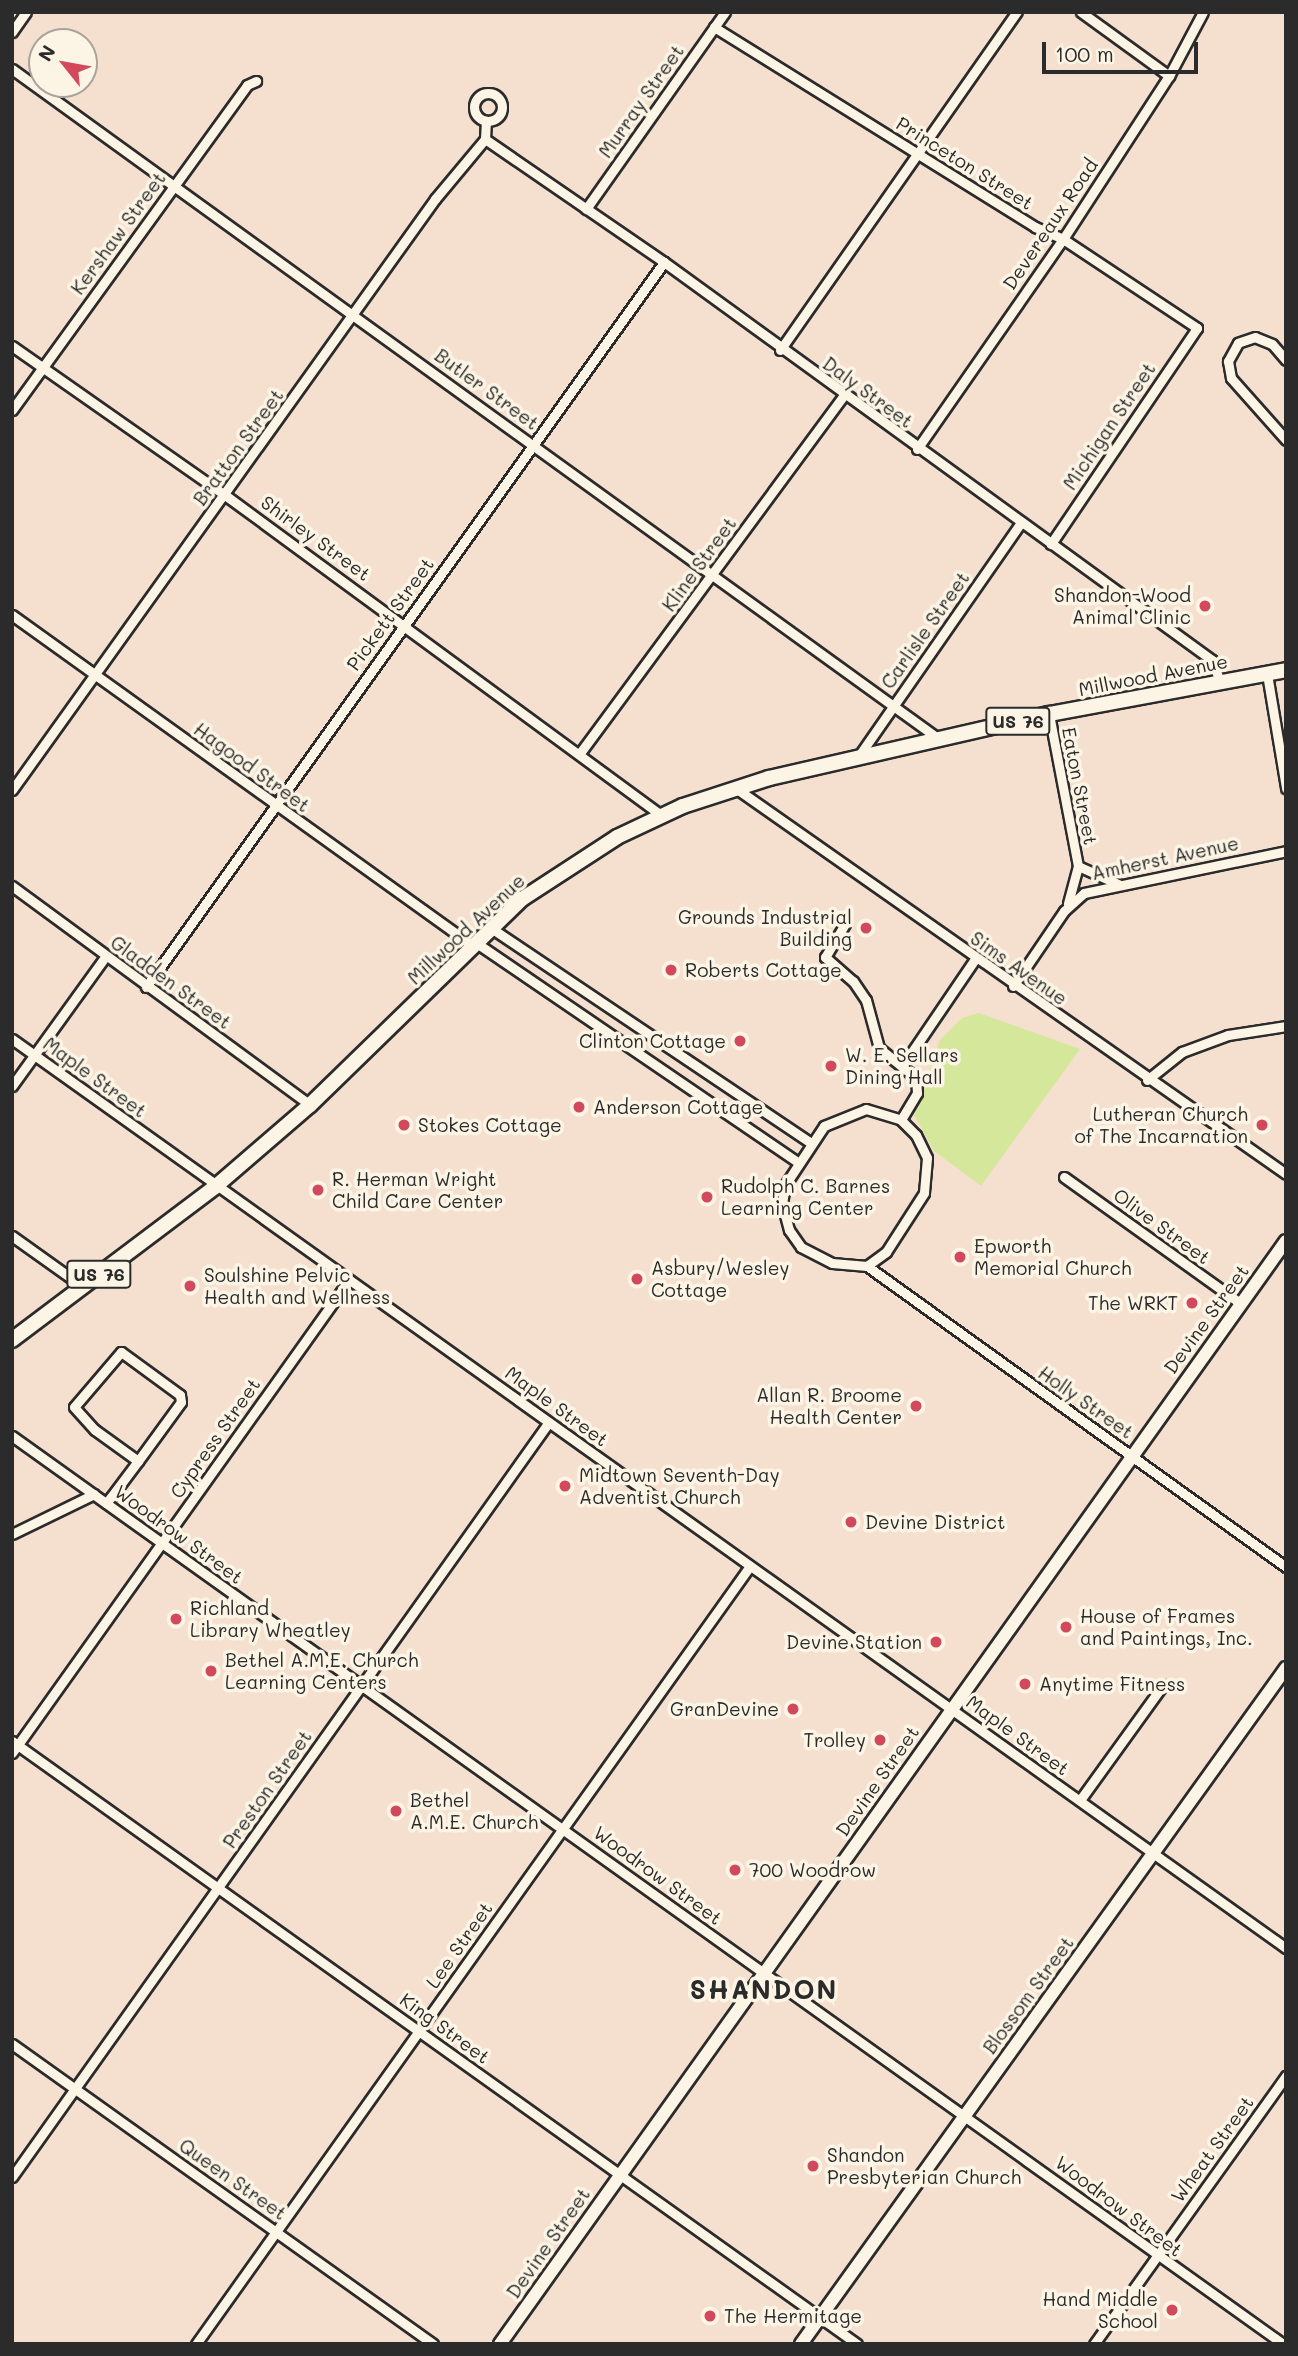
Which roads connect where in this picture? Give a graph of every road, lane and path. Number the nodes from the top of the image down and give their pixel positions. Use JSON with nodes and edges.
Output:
{"nodes":[{"id":1,"x":26,"y":12,"type":"edge"},
{"id":2,"x":725,"y":12,"type":"edge"},
{"id":3,"x":1017,"y":12,"type":"edge"},
{"id":4,"x":1081,"y":12,"type":"edge"},
{"id":5,"x":1203,"y":12,"type":"edge"},
{"id":6,"x":714,"y":27,"type":"junction"},
{"id":7,"x":12,"y":32,"type":"edge"},
{"id":8,"x":12,"y":69,"type":"edge"},
{"id":9,"x":1169,"y":76,"type":"junction"},
{"id":10,"x":256,"y":81,"type":"dead end"},
{"id":11,"x":486,"y":122,"type":"dead end"},
{"id":12,"x":485,"y":139,"type":"junction"},
{"id":13,"x":917,"y":155,"type":"junction"},
{"id":14,"x":173,"y":186,"type":"junction"},
{"id":15,"x":586,"y":209,"type":"junction"},
{"id":16,"x":1063,"y":239,"type":"junction"},
{"id":17,"x":664,"y":262,"type":"junction"},
{"id":18,"x":354,"y":315,"type":"junction"},
{"id":19,"x":1196,"y":328,"type":"joint"},
{"id":20,"x":12,"y":346,"type":"edge"},
{"id":21,"x":780,"y":350,"type":"junction"},
{"id":22,"x":1286,"y":360,"type":"edge"},
{"id":23,"x":43,"y":367,"type":"junction"},
{"id":24,"x":844,"y":395,"type":"junction"},
{"id":25,"x":12,"y":410,"type":"edge"},
{"id":26,"x":1286,"y":440,"type":"edge"},
{"id":27,"x":533,"y":443,"type":"junction"},
{"id":28,"x":917,"y":449,"type":"junction"},
{"id":29,"x":225,"y":495,"type":"junction"},
{"id":30,"x":1020,"y":524,"type":"junction"},
{"id":31,"x":1051,"y":544,"type":"junction"},
{"id":32,"x":714,"y":574,"type":"junction"},
{"id":33,"x":12,"y":615,"type":"edge"},
{"id":34,"x":405,"y":625,"type":"junction"},
{"id":35,"x":1286,"y":670,"type":"edge"},
{"id":36,"x":95,"y":673,"type":"junction"},
{"id":37,"x":1267,"y":674,"type":"junction"},
{"id":38,"x":1220,"y":682,"type":"junction"},
{"id":39,"x":894,"y":705,"type":"junction"},
{"id":40,"x":1049,"y":714,"type":"junction"},
{"id":41,"x":939,"y":739,"type":"junction"},
{"id":42,"x":580,"y":753,"type":"junction"},
{"id":43,"x":858,"y":757,"type":"junction"},
{"id":44,"x":734,"y":787,"type":"junction"},
{"id":45,"x":1286,"y":788,"type":"edge"},
{"id":46,"x":12,"y":790,"type":"edge"},
{"id":47,"x":273,"y":805,"type":"junction"},
{"id":48,"x":661,"y":815,"type":"junction"},
{"id":49,"x":1286,"y":851,"type":"edge"},
{"id":50,"x":1078,"y":866,"type":"junction"},
{"id":51,"x":1120,"y":885,"type":"junction"},
{"id":52,"x":12,"y":886,"type":"edge"},
{"id":53,"x":1064,"y":911,"type":"junction"},
{"id":54,"x":845,"y":925,"type":"dead end"},
{"id":55,"x":491,"y":928,"type":"junction"},
{"id":56,"x":473,"y":944,"type":"junction"},
{"id":57,"x":105,"y":957,"type":"junction"},
{"id":58,"x":975,"y":959,"type":"junction"},
{"id":59,"x":1013,"y":985,"type":"junction"},
{"id":60,"x":146,"y":986,"type":"junction"},
{"id":61,"x":1286,"y":1026,"type":"edge"},
{"id":62,"x":12,"y":1039,"type":"edge"},
{"id":63,"x":35,"y":1055,"type":"junction"},
{"id":64,"x":904,"y":1065,"type":"junction"},
{"id":65,"x":1147,"y":1080,"type":"junction"},
{"id":66,"x":12,"y":1086,"type":"edge"},
{"id":67,"x":310,"y":1105,"type":"junction"},
{"id":68,"x":901,"y":1120,"type":"junction"},
{"id":69,"x":811,"y":1143,"type":"junction"},
{"id":70,"x":799,"y":1163,"type":"junction"},
{"id":71,"x":1286,"y":1174,"type":"edge"},
{"id":72,"x":1064,"y":1177,"type":"dead end"},
{"id":73,"x":215,"y":1187,"type":"junction"},
{"id":74,"x":12,"y":1236,"type":"edge"},
{"id":75,"x":1286,"y":1241,"type":"edge"},
{"id":76,"x":867,"y":1266,"type":"junction"},
{"id":77,"x":349,"y":1280,"type":"junction"},
{"id":78,"x":82,"y":1286,"type":"junction"},
{"id":79,"x":1240,"y":1303,"type":"junction"},
{"id":80,"x":12,"y":1340,"type":"edge"},
{"id":81,"x":550,"y":1422,"type":"junction"},
{"id":82,"x":12,"y":1436,"type":"edge"},
{"id":83,"x":1132,"y":1456,"type":"junction"},
{"id":84,"x":138,"y":1461,"type":"junction"},
{"id":85,"x":94,"y":1494,"type":"junction"},
{"id":86,"x":106,"y":1503,"type":"junction"},
{"id":87,"x":12,"y":1534,"type":"edge"},
{"id":88,"x":162,"y":1543,"type":"junction"},
{"id":89,"x":750,"y":1566,"type":"junction"},
{"id":90,"x":1286,"y":1567,"type":"edge"},
{"id":91,"x":1286,"y":1668,"type":"edge"},
{"id":92,"x":1163,"y":1685,"type":"dead end"},
{"id":93,"x":362,"y":1686,"type":"junction"},
{"id":94,"x":951,"y":1709,"type":"junction"},
{"id":95,"x":14,"y":1746,"type":"edge"},
{"id":96,"x":1080,"y":1801,"type":"junction"},
{"id":97,"x":563,"y":1829,"type":"junction"},
{"id":98,"x":1153,"y":1853,"type":"junction"},
{"id":99,"x":218,"y":1888,"type":"junction"},
{"id":100,"x":1286,"y":1948,"type":"edge"},
{"id":101,"x":764,"y":1972,"type":"junction"},
{"id":102,"x":419,"y":2031,"type":"junction"},
{"id":103,"x":12,"y":2044,"type":"edge"},
{"id":104,"x":1286,"y":2076,"type":"edge"},
{"id":105,"x":75,"y":2089,"type":"junction"},
{"id":106,"x":965,"y":2116,"type":"junction"},
{"id":107,"x":620,"y":2175,"type":"junction"},
{"id":108,"x":12,"y":2177,"type":"edge"},
{"id":109,"x":276,"y":2232,"type":"junction"},
{"id":110,"x":1156,"y":2257,"type":"junction"},
{"id":111,"x":820,"y":2317,"type":"junction"},
{"id":112,"x":196,"y":2344,"type":"edge"},
{"id":113,"x":433,"y":2344,"type":"edge"},
{"id":114,"x":500,"y":2344,"type":"edge"},
{"id":115,"x":801,"y":2344,"type":"edge"},
{"id":116,"x":857,"y":2344,"type":"edge"},
{"id":117,"x":1094,"y":2344,"type":"edge"},
{"id":118,"x":1283,"y":2344,"type":"edge"}],
"edges":[{"from":1,"to":7,"type":"street"},
{"from":2,"to":6,"type":"street","name":"Murray Street"},
{"from":3,"to":13,"type":"street"},
{"from":4,"to":9,"type":"street"},
{"from":5,"to":9,"type":"street","name":"Devereaux Road"},
{"from":6,"to":13,"type":"street","name":"Princeton Street"},
{"from":6,"to":15,"type":"street","name":"Murray Street"},
{"from":8,"to":14,"type":"street","name":"Butler Street"},
{"from":9,"to":16,"type":"street","name":"Devereaux Road"},
{"from":10,"to":14,"type":"street","name":"Kershaw Street"},
{"from":11,"to":12,"type":"street"},
{"from":12,"to":15,"type":"street","name":"Daly Street"},
{"from":12,"to":18,"type":"street","name":"Bratton Street"},
{"from":13,"to":16,"type":"street","name":"Princeton Street"},
{"from":13,"to":21,"type":"street"},
{"from":14,"to":18,"type":"street","name":"Butler Street"},
{"from":14,"to":23,"type":"street","name":"Kershaw Street"},
{"from":15,"to":17,"type":"street","name":"Daly Street"},
{"from":16,"to":19,"type":"street","name":"Princeton Street"},
{"from":16,"to":28,"type":"street","name":"Devereaux Road"},
{"from":17,"to":21,"type":"street","name":"Daly Street"},
{"from":17,"to":27,"type":"street","name":"Pickett Street"},
{"from":18,"to":27,"type":"street","name":"Butler Street"},
{"from":18,"to":29,"type":"street","name":"Bratton Street"},
{"from":19,"to":31,"type":"street","name":"Michigan Street"},
{"from":20,"to":23,"type":"street","name":"Shirley Street"},
{"from":21,"to":24,"type":"street","name":"Daly Street"},
{"from":22,"to":26,"type":"street"},
{"from":23,"to":25,"type":"street","name":"Kershaw Street"},
{"from":23,"to":29,"type":"street","name":"Shirley Street"},
{"from":24,"to":28,"type":"street","name":"Daly Street"},
{"from":24,"to":32,"type":"street","name":"Kline Street"},
{"from":27,"to":32,"type":"street","name":"Butler Street"},
{"from":27,"to":34,"type":"street","name":"Pickett Street"},
{"from":28,"to":30,"type":"street","name":"Daly Street"},
{"from":29,"to":34,"type":"street","name":"Shirley Street"},
{"from":29,"to":36,"type":"street","name":"Bratton Street"},
{"from":30,"to":31,"type":"street","name":"Daly Street"},
{"from":30,"to":39,"type":"street","name":"Carlisle Street"},
{"from":31,"to":38,"type":"street","name":"Daly Street"},
{"from":32,"to":39,"type":"street","name":"Butler Street"},
{"from":32,"to":42,"type":"street","name":"Kline Street"},
{"from":33,"to":36,"type":"street","name":"Hagood Street"},
{"from":34,"to":42,"type":"street","name":"Shirley Street"},
{"from":34,"to":47,"type":"street","name":"Pickett Street"},
{"from":35,"to":37,"type":"main road","name":"Millwood Avenue","number":"US 76"},
{"from":36,"to":46,"type":"street","name":"Bratton Street"},
{"from":36,"to":47,"type":"street","name":"Hagood Street"},
{"from":37,"to":38,"type":"main road","name":"Millwood Avenue","number":"US 76"},
{"from":37,"to":45,"type":"street"},
{"from":38,"to":40,"type":"main road","name":"Millwood Avenue","number":"US 76"},
{"from":39,"to":41,"type":"street","name":"Butler Street"},
{"from":39,"to":43,"type":"street","name":"Carlisle Street"},
{"from":40,"to":41,"type":"main road","name":"Millwood Avenue","number":"US 76"},
{"from":40,"to":50,"type":"street","name":"Eaton Street"},
{"from":41,"to":43,"type":"main road","name":"Millwood Avenue","number":"US 76"},
{"from":42,"to":48,"type":"street","name":"Shirley Street"},
{"from":43,"to":44,"type":"main road","name":"Millwood Avenue","number":"US 76"},
{"from":44,"to":48,"type":"main road","name":"Millwood Avenue","number":"US 76"},
{"from":44,"to":58,"type":"street","name":"Sims Avenue"},
{"from":47,"to":56,"type":"street","name":"Hagood Street"},
{"from":47,"to":60,"type":"street","name":"Pickett Street"},
{"from":48,"to":55,"type":"main road","name":"Millwood Avenue","number":"US 76"},
{"from":49,"to":51,"type":"street","name":"Amherst Avenue"},
{"from":50,"to":51,"type":"street"},
{"from":50,"to":53,"type":"street"},
{"from":51,"to":53,"type":"street","name":"Amherst Avenue"},
{"from":52,"to":57,"type":"street","name":"Gladden Street"},
{"from":53,"to":59,"type":"street","name":"Amherst Avenue"},
{"from":54,"to":64,"type":"street"},
{"from":55,"to":56,"type":"main road","name":"Millwood Avenue","number":"US 76"},
{"from":55,"to":69,"type":"street"},
{"from":56,"to":67,"type":"main road","name":"Millwood Avenue","number":"US 76"},
{"from":56,"to":70,"type":"street","name":"Hagood Street"},
{"from":57,"to":60,"type":"street","name":"Gladden Street"},
{"from":57,"to":63,"type":"street"},
{"from":58,"to":59,"type":"street","name":"Sims Avenue"},
{"from":58,"to":64,"type":"street"},
{"from":59,"to":65,"type":"street","name":"Sims Avenue"},
{"from":60,"to":67,"type":"street","name":"Gladden Street"},
{"from":61,"to":65,"type":"street"},
{"from":62,"to":63,"type":"street","name":"Maple Street"},
{"from":63,"to":66,"type":"street"},
{"from":63,"to":73,"type":"street","name":"Maple Street"},
{"from":64,"to":68,"type":"street"},
{"from":65,"to":71,"type":"street","name":"Sims Avenue"},
{"from":67,"to":73,"type":"main road","name":"Millwood Avenue","number":"US 76"},
{"from":68,"to":69,"type":"street"},
{"from":68,"to":76,"type":"street"},
{"from":69,"to":70,"type":"street"},
{"from":70,"to":76,"type":"street"},
{"from":72,"to":79,"type":"street","name":"Olive Street"},
{"from":73,"to":77,"type":"street","name":"Maple Street"},
{"from":73,"to":78,"type":"main road","name":"Millwood Avenue","number":"US 76"},
{"from":74,"to":78,"type":"street"},
{"from":75,"to":79,"type":"main road","name":"Devine Street"},
{"from":76,"to":83,"type":"street","name":"Holly Street"},
{"from":77,"to":81,"type":"street","name":"Maple Street"},
{"from":77,"to":88,"type":"street","name":"Cypress Street"},
{"from":78,"to":80,"type":"main road","name":"Millwood Avenue","number":"US 76"},
{"from":79,"to":83,"type":"main road","name":"Devine Street"},
{"from":81,"to":89,"type":"street","name":"Maple Street"},
{"from":81,"to":93,"type":"street","name":"Preston Street"},
{"from":82,"to":85,"type":"street","name":"Woodrow Street"},
{"from":83,"to":90,"type":"street","name":"Holly Street"},
{"from":83,"to":94,"type":"main road","name":"Devine Street"},
{"from":84,"to":84,"type":"street"},
{"from":84,"to":86,"type":"street"},
{"from":85,"to":86,"type":"street","name":"Woodrow Street"},
{"from":85,"to":87,"type":"street"},
{"from":86,"to":88,"type":"street","name":"Woodrow Street"},
{"from":88,"to":93,"type":"street","name":"Woodrow Street"},
{"from":88,"to":95,"type":"street","name":"Cypress Street"},
{"from":89,"to":94,"type":"street","name":"Maple Street"},
{"from":89,"to":97,"type":"street","name":"Lee Street"},
{"from":91,"to":98,"type":"main road","name":"Blossom Street"},
{"from":92,"to":96,"type":"street"},
{"from":93,"to":97,"type":"street","name":"Woodrow Street"},
{"from":93,"to":99,"type":"street","name":"Preston Street"},
{"from":94,"to":96,"type":"street","name":"Maple Street"},
{"from":94,"to":101,"type":"main road","name":"Devine Street"},
{"from":95,"to":99,"type":"street","name":"King Street"},
{"from":96,"to":98,"type":"street","name":"Maple Street"},
{"from":97,"to":101,"type":"street","name":"Woodrow Street"},
{"from":97,"to":102,"type":"street","name":"Lee Street"},
{"from":98,"to":100,"type":"street","name":"Maple Street"},
{"from":98,"to":106,"type":"main road","name":"Blossom Street"},
{"from":99,"to":102,"type":"street","name":"King Street"},
{"from":99,"to":105,"type":"street","name":"Preston Street"},
{"from":101,"to":106,"type":"street","name":"Woodrow Street"},
{"from":101,"to":107,"type":"main road","name":"Devine Street"},
{"from":102,"to":107,"type":"street","name":"King Street"},
{"from":102,"to":109,"type":"street","name":"Lee Street"},
{"from":103,"to":105,"type":"street","name":"Queen Street"},
{"from":104,"to":110,"type":"street","name":"Wheat Street"},
{"from":105,"to":108,"type":"street","name":"Preston Street"},
{"from":105,"to":109,"type":"street","name":"Queen Street"},
{"from":106,"to":110,"type":"street","name":"Woodrow Street"},
{"from":106,"to":111,"type":"main road","name":"Blossom Street"},
{"from":107,"to":111,"type":"street","name":"King Street"},
{"from":107,"to":114,"type":"main road","name":"Devine Street"},
{"from":109,"to":112,"type":"street","name":"Lee Street"},
{"from":109,"to":113,"type":"street","name":"Queen Street"},
{"from":110,"to":117,"type":"street","name":"Wheat Street"},
{"from":110,"to":118,"type":"street","name":"Woodrow Street"},
{"from":111,"to":115,"type":"main road","name":"Blossom Street"},
{"from":111,"to":116,"type":"street","name":"King Street"}]}
